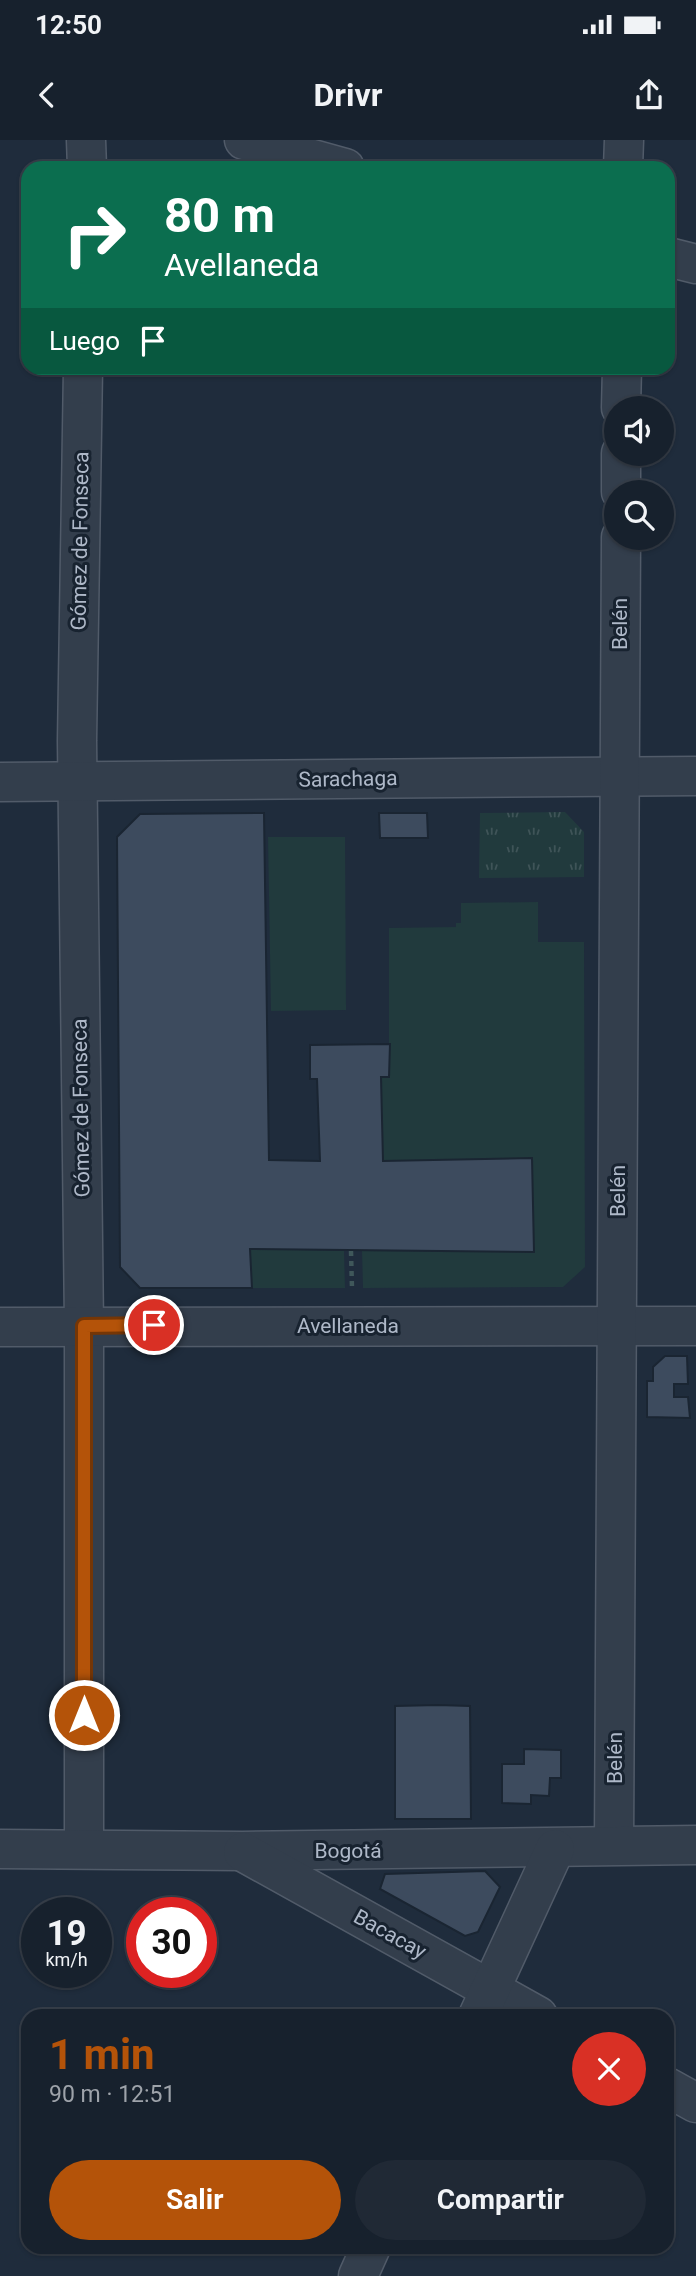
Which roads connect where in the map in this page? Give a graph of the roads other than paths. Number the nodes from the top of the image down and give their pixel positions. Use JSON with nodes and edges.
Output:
{"nodes":[{"id":1,"x":86,"y":140,"type":"edge"},
{"id":2,"x":244,"y":140,"type":"edge"},
{"id":3,"x":624,"y":140,"type":"edge"},
{"id":4,"x":87,"y":161,"type":"edge"},
{"id":5,"x":320,"y":161,"type":"edge"},
{"id":6,"x":623,"y":161,"type":"edge"},
{"id":7,"x":675,"y":259,"type":"edge"},
{"id":8,"x":696,"y":264,"type":"edge"},
{"id":9,"x":83,"y":375,"type":"edge"},
{"id":10,"x":622,"y":375,"type":"edge"},
{"id":11,"x":621,"y":396,"type":"edge"},
{"id":12,"x":621,"y":550,"type":"edge"},
{"id":13,"x":619,"y":776,"type":"junction"},
{"id":14,"x":696,"y":776,"type":"edge"},
{"id":15,"x":0,"y":782,"type":"edge"},
{"id":16,"x":78,"y":782,"type":"junction"},
{"id":17,"x":84,"y":1326,"type":"junction"},
{"id":18,"x":696,"y":1326,"type":"edge"},
{"id":19,"x":0,"y":1327,"type":"edge"},
{"id":20,"x":617,"y":1328,"type":"junction"},
{"id":21,"x":614,"y":1845,"type":"junction"},
{"id":22,"x":696,"y":1845,"type":"edge"},
{"id":23,"x":84,"y":1848,"type":"junction"},
{"id":24,"x":0,"y":1849,"type":"edge"},
{"id":25,"x":555,"y":1849,"type":"junction"},
{"id":26,"x":242,"y":1851,"type":"junction"},
{"id":27,"x":484,"y":2003,"type":"edge"},
{"id":28,"x":509,"y":2009,"type":"edge"},
{"id":29,"x":674,"y":2091,"type":"edge"},
{"id":30,"x":696,"y":2103,"type":"edge"},
{"id":31,"x":368,"y":2254,"type":"edge"},
{"id":32,"x":358,"y":2276,"type":"edge"}],
"edges":[{"from":1,"to":4,"type":"street"},
{"from":2,"to":5,"type":"street"},
{"from":3,"to":6,"type":"street"},
{"from":7,"to":8,"type":"street"},
{"from":9,"to":16,"type":"street","name":"Gómez de Fonseca"},
{"from":10,"to":11,"type":"street"},
{"from":12,"to":13,"type":"street","name":"Belén"},
{"from":13,"to":14,"type":"street","name":"Sarachaga"},
{"from":13,"to":16,"type":"street","name":"Sarachaga"},
{"from":13,"to":20,"type":"street","name":"Belén"},
{"from":15,"to":16,"type":"street","name":"Sarachaga"},
{"from":16,"to":17,"type":"street","name":"Gómez de Fonseca"},
{"from":17,"to":19,"type":"street","name":"Avellaneda"},
{"from":17,"to":20,"type":"street","name":"Avellaneda"},
{"from":17,"to":23,"type":"street","name":"Gómez de Fonseca"},
{"from":18,"to":20,"type":"street","name":"Avellaneda"},
{"from":20,"to":21,"type":"street","name":"Belén"},
{"from":21,"to":22,"type":"street","name":"Bogotá"},
{"from":21,"to":25,"type":"street","name":"Bogotá"},
{"from":23,"to":24,"type":"street","name":"Bogotá"},
{"from":23,"to":26,"type":"street","name":"Bogotá"},
{"from":25,"to":26,"type":"street","name":"Bogotá"},
{"from":25,"to":27,"type":"street"},
{"from":26,"to":27,"type":"street","name":"Bacacay"},
{"from":27,"to":28,"type":"street","name":"Bacacay"},
{"from":29,"to":30,"type":"street"},
{"from":31,"to":32,"type":"street"}]}
